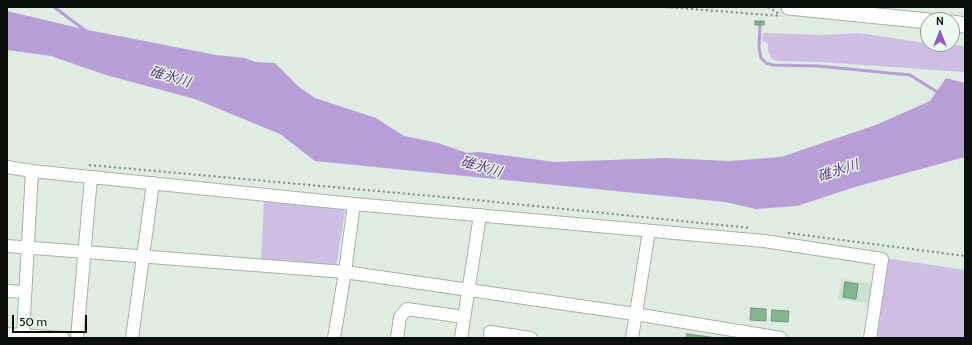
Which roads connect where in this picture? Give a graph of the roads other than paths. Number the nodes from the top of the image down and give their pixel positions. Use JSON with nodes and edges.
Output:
{"nodes":[{"id":1,"x":786,"y":11,"type":"edge"},
{"id":2,"x":920,"y":20,"type":"edge"},
{"id":3,"x":7,"y":168,"type":"edge"},
{"id":4,"x":32,"y":171,"type":"junction"},
{"id":5,"x":91,"y":177,"type":"junction"},
{"id":6,"x":153,"y":183,"type":"junction"},
{"id":7,"x":354,"y":204,"type":"junction"},
{"id":8,"x":480,"y":215,"type":"junction"},
{"id":9,"x":649,"y":231,"type":"junction"},
{"id":10,"x":7,"y":246,"type":"edge"},
{"id":11,"x":28,"y":247,"type":"junction"},
{"id":12,"x":85,"y":251,"type":"junction"},
{"id":13,"x":143,"y":256,"type":"junction"},
{"id":14,"x":345,"y":272,"type":"junction"},
{"id":15,"x":468,"y":290,"type":"junction"},
{"id":16,"x":7,"y":291,"type":"edge"},
{"id":17,"x":25,"y":292,"type":"junction"},
{"id":18,"x":635,"y":314,"type":"junction"},
{"id":19,"x":464,"y":317,"type":"junction"},
{"id":20,"x":7,"y":334,"type":"edge"},
{"id":21,"x":23,"y":335,"type":"junction"},
{"id":22,"x":63,"y":338,"type":"edge"},
{"id":23,"x":77,"y":338,"type":"edge"},
{"id":24,"x":132,"y":338,"type":"edge"},
{"id":25,"x":334,"y":338,"type":"edge"},
{"id":26,"x":397,"y":338,"type":"edge"},
{"id":27,"x":461,"y":338,"type":"edge"},
{"id":28,"x":490,"y":338,"type":"edge"},
{"id":29,"x":531,"y":338,"type":"edge"},
{"id":30,"x":632,"y":338,"type":"edge"},
{"id":31,"x":780,"y":338,"type":"edge"},
{"id":32,"x":870,"y":338,"type":"edge"}],
"edges":[{"from":1,"to":2,"type":"street"},
{"from":3,"to":4,"type":"street"},
{"from":4,"to":5,"type":"street"},
{"from":4,"to":11,"type":"street"},
{"from":5,"to":6,"type":"street"},
{"from":5,"to":12,"type":"street"},
{"from":6,"to":7,"type":"street"},
{"from":6,"to":13,"type":"street"},
{"from":7,"to":8,"type":"street"},
{"from":7,"to":14,"type":"street"},
{"from":8,"to":9,"type":"street"},
{"from":8,"to":15,"type":"street"},
{"from":9,"to":18,"type":"street"},
{"from":9,"to":32,"type":"street"},
{"from":10,"to":11,"type":"street"},
{"from":11,"to":12,"type":"street"},
{"from":11,"to":17,"type":"street"},
{"from":12,"to":13,"type":"street"},
{"from":12,"to":23,"type":"street"},
{"from":13,"to":14,"type":"street"},
{"from":13,"to":24,"type":"street"},
{"from":14,"to":15,"type":"street"},
{"from":14,"to":25,"type":"street"},
{"from":15,"to":18,"type":"street"},
{"from":15,"to":19,"type":"street"},
{"from":16,"to":17,"type":"street"},
{"from":17,"to":21,"type":"street"},
{"from":18,"to":30,"type":"street"},
{"from":18,"to":31,"type":"street"},
{"from":19,"to":26,"type":"street"},
{"from":19,"to":27,"type":"street"},
{"from":20,"to":21,"type":"street"},
{"from":21,"to":22,"type":"street"},
{"from":28,"to":29,"type":"street"}]}
